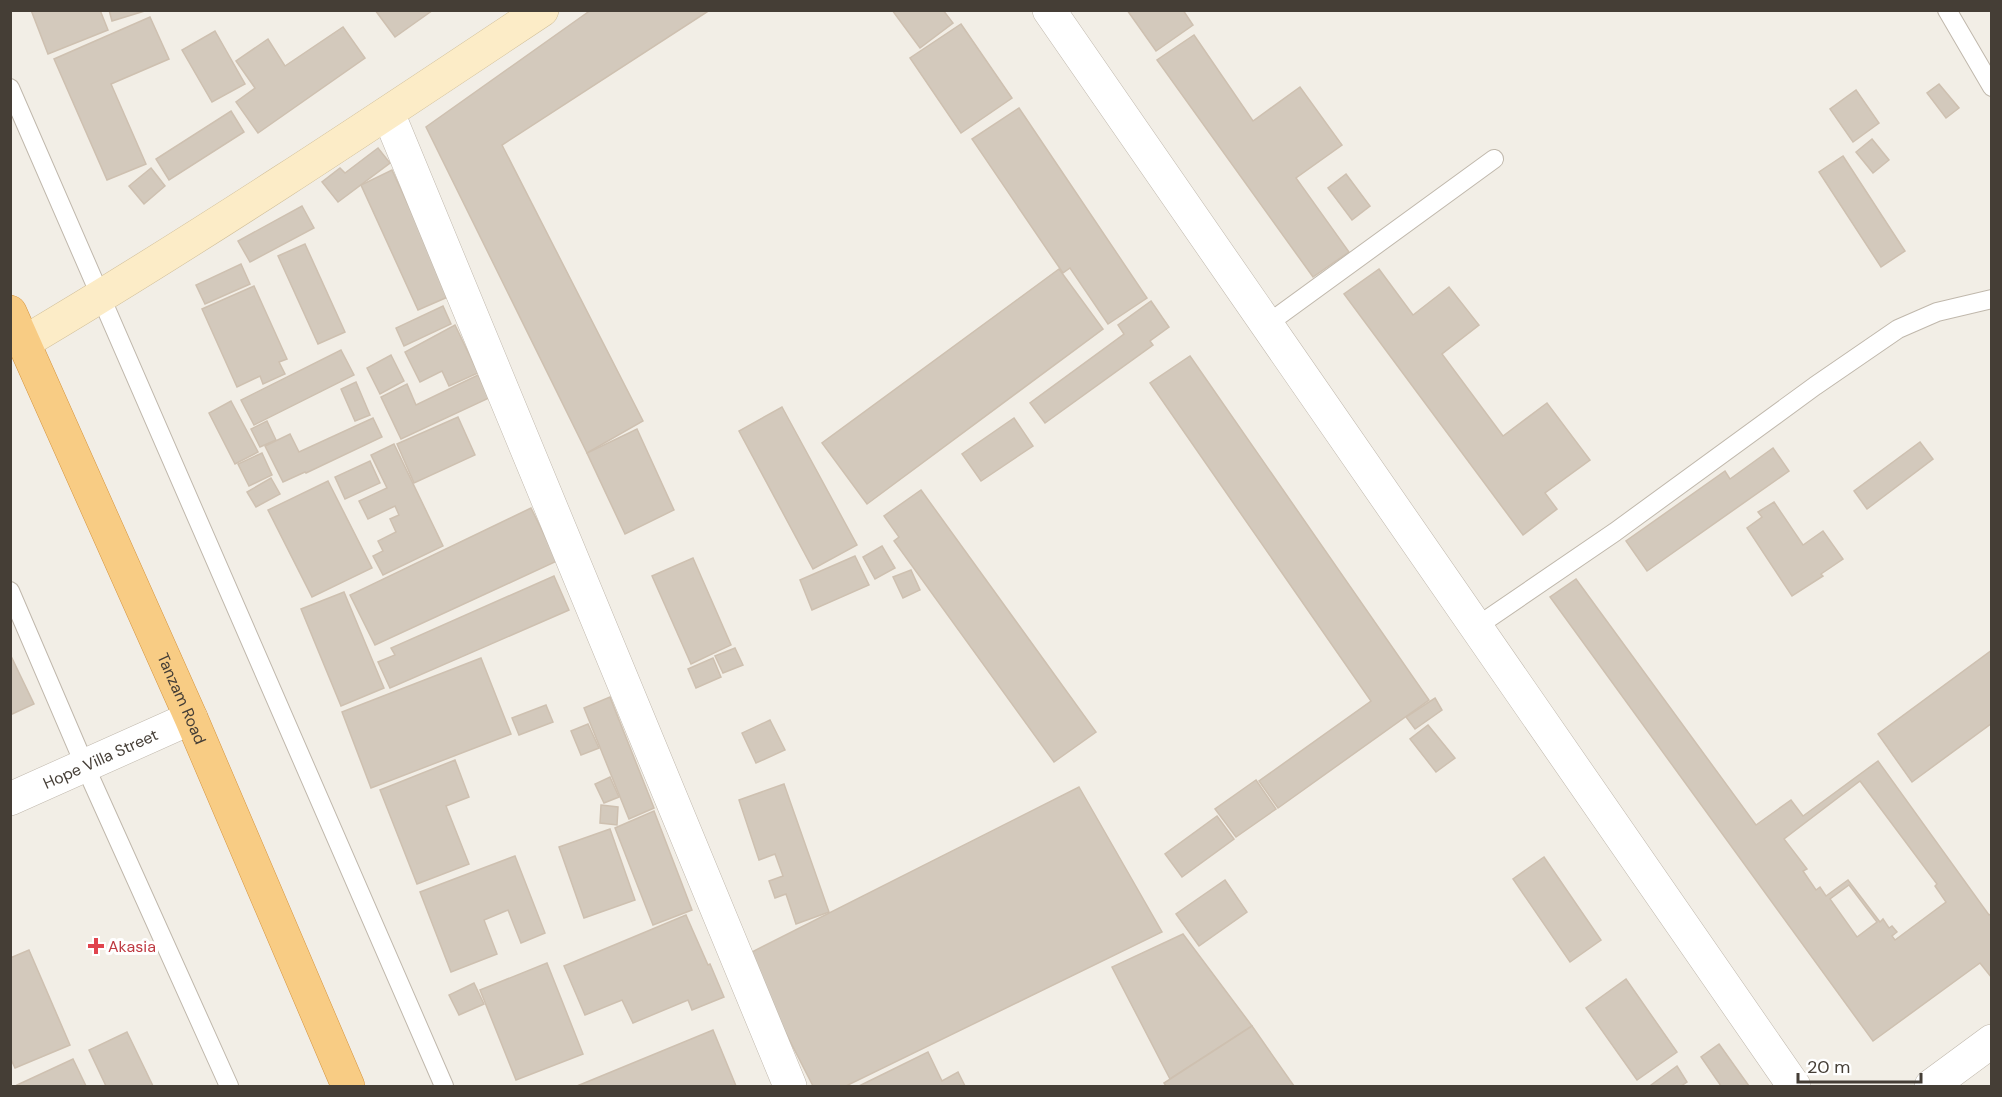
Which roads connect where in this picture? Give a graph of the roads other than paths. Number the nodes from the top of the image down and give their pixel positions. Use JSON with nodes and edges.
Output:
{"nodes":[{"id":1,"x":542,"y":10,"type":"edge"},
{"id":2,"x":1049,"y":10,"type":"edge"},
{"id":3,"x":1947,"y":10,"type":"edge"},
{"id":4,"x":1992,"y":87,"type":"edge"},
{"id":5,"x":10,"y":88,"type":"edge"},
{"id":6,"x":388,"y":113,"type":"junction"},
{"id":7,"x":1494,"y":159,"type":"dead end"},
{"id":8,"x":100,"y":297,"type":"junction"},
{"id":9,"x":1992,"y":299,"type":"edge"},
{"id":10,"x":10,"y":312,"type":"edge"},
{"id":11,"x":1266,"y":325,"type":"junction"},
{"id":12,"x":23,"y":343,"type":"junction"},
{"id":13,"x":10,"y":591,"type":"edge"},
{"id":14,"x":1476,"y":627,"type":"junction"},
{"id":15,"x":191,"y":718,"type":"junction"},
{"id":16,"x":85,"y":766,"type":"junction"},
{"id":17,"x":10,"y":800,"type":"edge"},
{"id":18,"x":1992,"y":1041,"type":"edge"},
{"id":19,"x":230,"y":1086,"type":"edge"},
{"id":20,"x":348,"y":1086,"type":"edge"},
{"id":21,"x":444,"y":1086,"type":"edge"},
{"id":22,"x":790,"y":1086,"type":"edge"},
{"id":23,"x":1794,"y":1086,"type":"edge"},
{"id":24,"x":1931,"y":1086,"type":"edge"}],
"edges":[{"from":1,"to":6,"type":"main road"},
{"from":2,"to":11,"type":"street"},
{"from":3,"to":4,"type":"lane"},
{"from":5,"to":8,"type":"lane"},
{"from":6,"to":8,"type":"main road"},
{"from":6,"to":22,"type":"street"},
{"from":7,"to":11,"type":"lane"},
{"from":8,"to":12,"type":"main road"},
{"from":8,"to":21,"type":"lane"},
{"from":9,"to":14,"type":"lane"},
{"from":10,"to":12,"type":"highway","name":"Tanzam Road"},
{"from":11,"to":14,"type":"street"},
{"from":12,"to":15,"type":"highway","name":"Tanzam Road"},
{"from":13,"to":16,"type":"lane"},
{"from":14,"to":23,"type":"street"},
{"from":15,"to":16,"type":"street","name":"Hope Villa Street"},
{"from":15,"to":20,"type":"highway","name":"Tanzam Road"},
{"from":16,"to":17,"type":"street","name":"Hope Villa Street"},
{"from":16,"to":19,"type":"lane"},
{"from":18,"to":24,"type":"street"}]}
